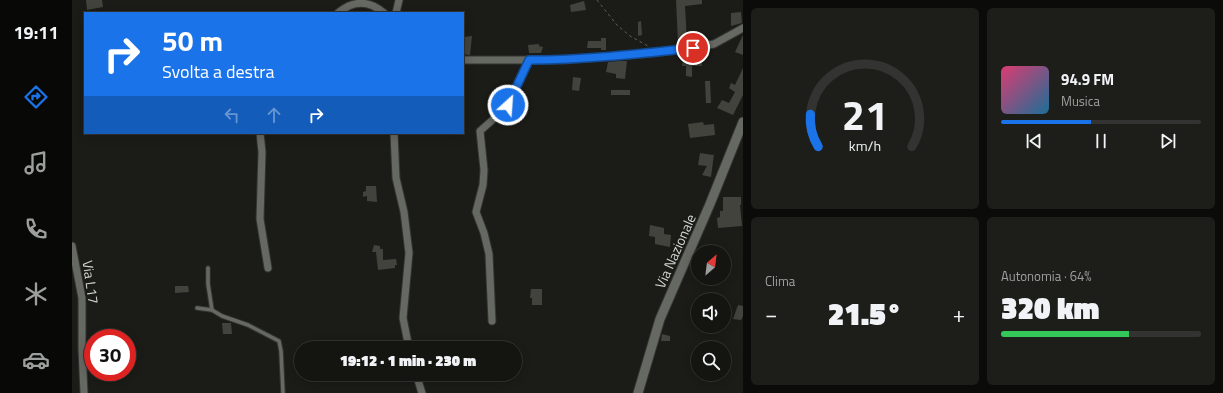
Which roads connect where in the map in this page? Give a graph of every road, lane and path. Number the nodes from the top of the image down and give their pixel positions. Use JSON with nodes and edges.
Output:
{"nodes":[{"id":1,"x":399,"y":0,"type":"edge"},
{"id":2,"x":597,"y":0,"type":"edge"},
{"id":3,"x":340,"y":12,"type":"edge"},
{"id":4,"x":383,"y":12,"type":"edge"},
{"id":5,"x":396,"y":12,"type":"edge"},
{"id":6,"x":743,"y":28,"type":"edge"},
{"id":7,"x":653,"y":53,"type":"junction"},
{"id":8,"x":464,"y":60,"type":"edge"},
{"id":9,"x":529,"y":60,"type":"junction"},
{"id":10,"x":743,"y":122,"type":"edge"},
{"id":11,"x":260,"y":134,"type":"edge"},
{"id":12,"x":394,"y":134,"type":"edge"},
{"id":13,"x":72,"y":246,"type":"edge"},
{"id":14,"x":208,"y":268,"type":"dead end"},
{"id":15,"x":268,"y":268,"type":"dead end"},
{"id":16,"x":197,"y":308,"type":"dead end"},
{"id":17,"x":212,"y":310,"type":"junction"},
{"id":18,"x":492,"y":321,"type":"dead end"},
{"id":19,"x":408,"y":341,"type":"edge"},
{"id":20,"x":418,"y":381,"type":"edge"},
{"id":21,"x":84,"y":393,"type":"edge"},
{"id":22,"x":283,"y":393,"type":"edge"},
{"id":23,"x":422,"y":393,"type":"edge"},
{"id":24,"x":638,"y":393,"type":"edge"}],
"edges":[{"from":1,"to":5,"type":"street"},
{"from":2,"to":7,"type":"path"},
{"from":3,"to":4,"type":"street"},
{"from":6,"to":7,"type":"street"},
{"from":7,"to":9,"type":"street"},
{"from":8,"to":9,"type":"street"},
{"from":9,"to":18,"type":"street"},
{"from":10,"to":24,"type":"main road","name":"Via Nazionale"},
{"from":11,"to":15,"type":"street"},
{"from":12,"to":19,"type":"street"},
{"from":13,"to":21,"type":"street","name":"Via L17"},
{"from":14,"to":17,"type":"lane"},
{"from":16,"to":17,"type":"lane"},
{"from":17,"to":22,"type":"lane"},
{"from":20,"to":23,"type":"street"}]}
